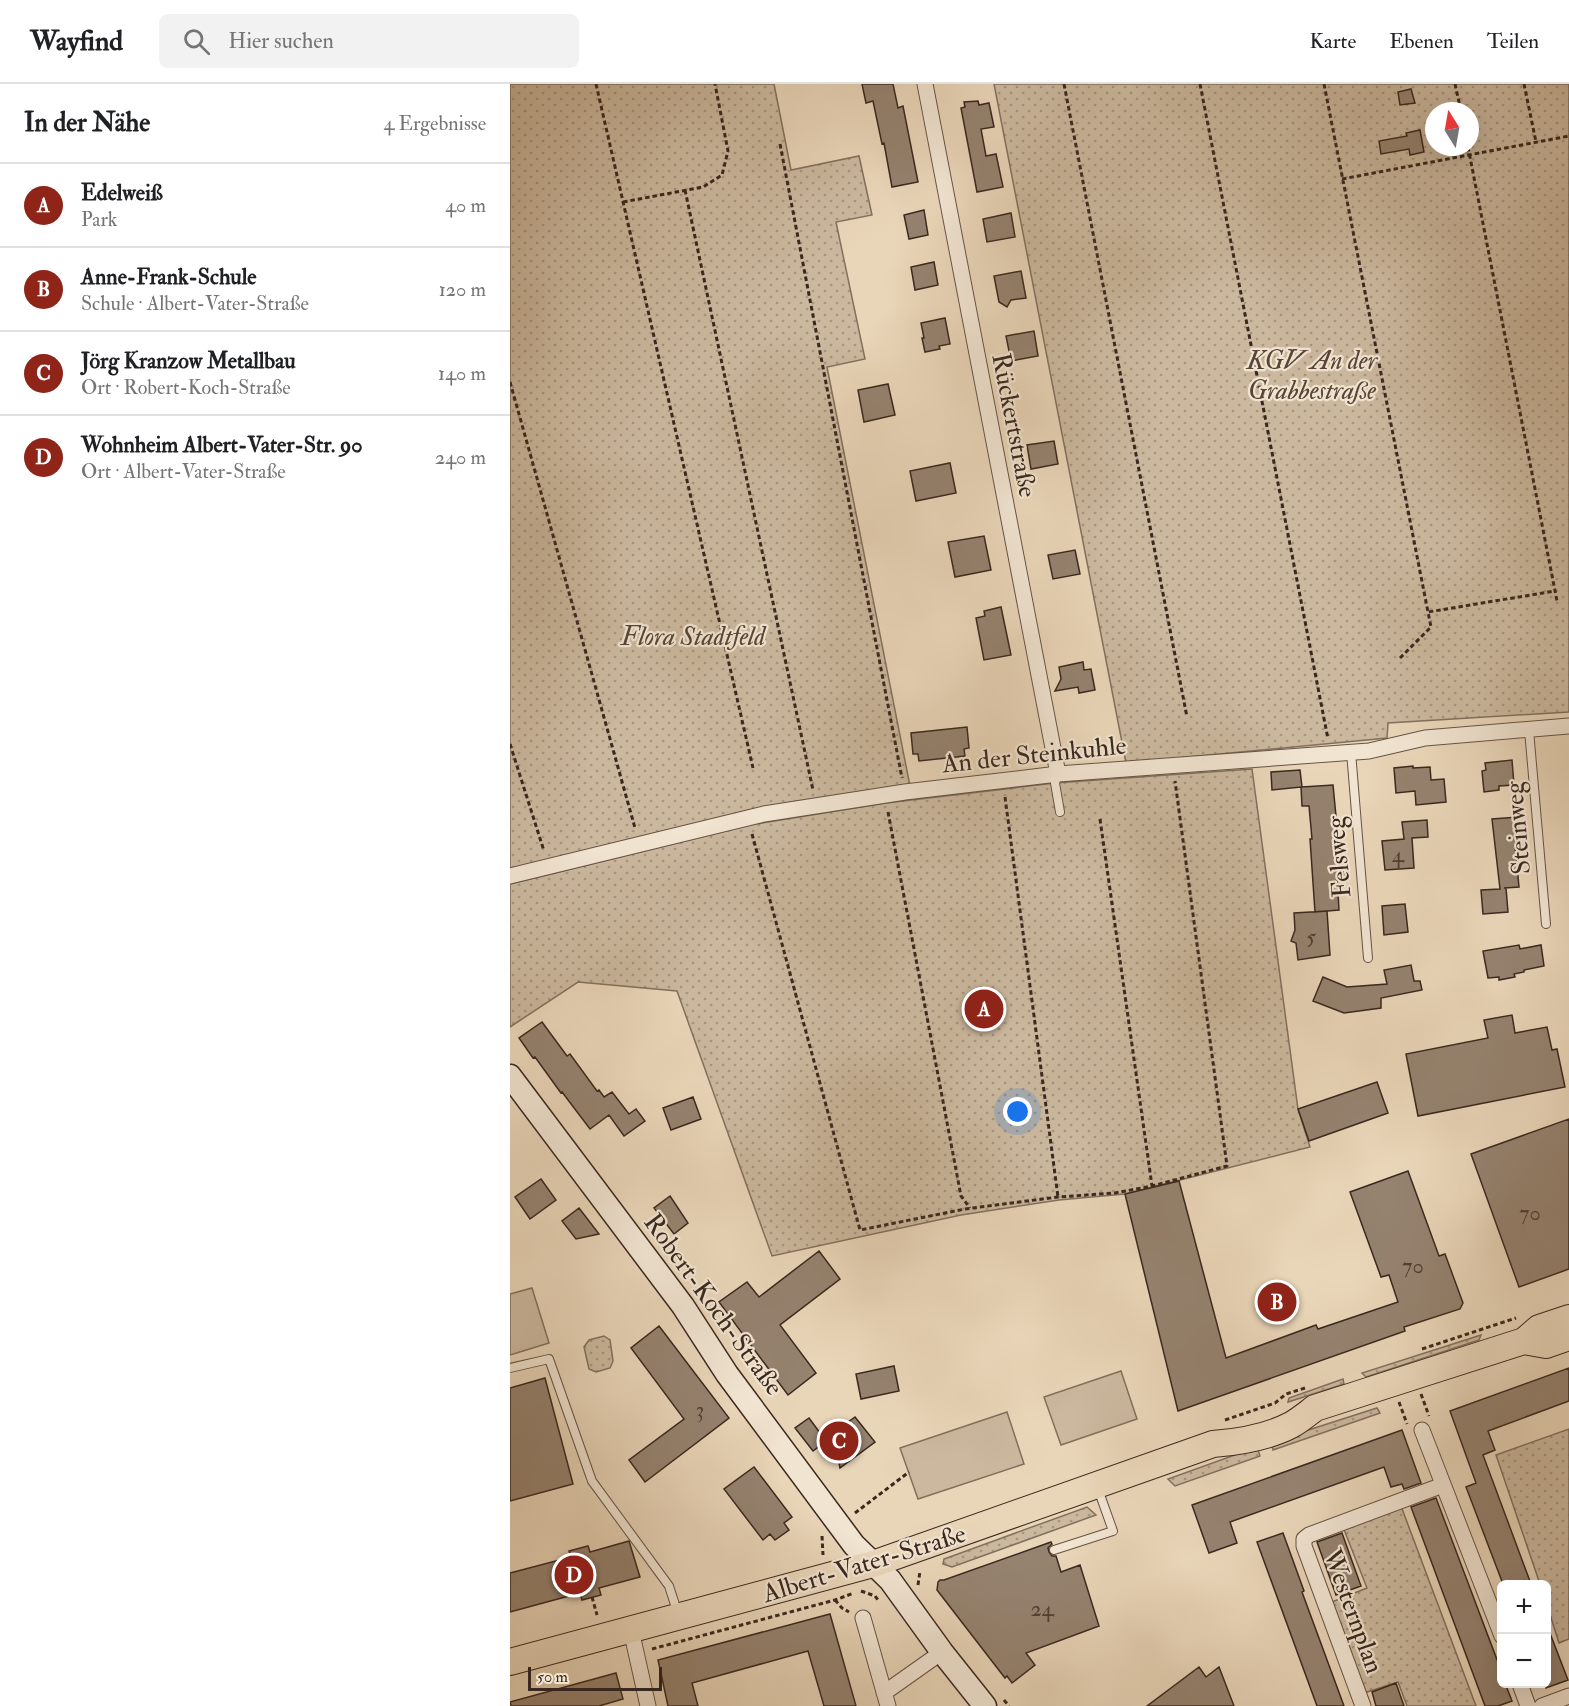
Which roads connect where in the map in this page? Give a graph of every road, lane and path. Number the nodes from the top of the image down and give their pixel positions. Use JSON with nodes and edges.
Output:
{"nodes":[{"id":1,"x":596,"y":84,"type":"edge"},
{"id":2,"x":715,"y":84,"type":"edge"},
{"id":3,"x":925,"y":84,"type":"edge"},
{"id":4,"x":1064,"y":84,"type":"edge"},
{"id":5,"x":1200,"y":84,"type":"edge"},
{"id":6,"x":1324,"y":84,"type":"edge"},
{"id":7,"x":1455,"y":84,"type":"edge"},
{"id":8,"x":1524,"y":84,"type":"edge"},
{"id":9,"x":1459,"y":102,"type":"edge"},
{"id":10,"x":1569,"y":136,"type":"edge"},
{"id":11,"x":1536,"y":142,"type":"junction"},
{"id":12,"x":780,"y":144,"type":"dead end"},
{"id":13,"x":1479,"y":153,"type":"edge"},
{"id":14,"x":1464,"y":156,"type":"edge"},
{"id":15,"x":1469,"y":156,"type":"edge"},
{"id":16,"x":1342,"y":179,"type":"junction"},
{"id":17,"x":685,"y":190,"type":"junction"},
{"id":18,"x":622,"y":202,"type":"junction"},
{"id":19,"x":510,"y":382,"type":"edge"},
{"id":20,"x":1555,"y":591,"type":"junction"},
{"id":21,"x":1557,"y":601,"type":"dead end"},
{"id":22,"x":1428,"y":612,"type":"junction"},
{"id":23,"x":1401,"y":658,"type":"dead end"},
{"id":24,"x":1187,"y":717,"type":"dead end"},
{"id":25,"x":1569,"y":726,"type":"edge"},
{"id":26,"x":1529,"y":730,"type":"junction"},
{"id":27,"x":510,"y":744,"type":"edge"},
{"id":28,"x":1351,"y":752,"type":"junction"},
{"id":29,"x":1330,"y":754,"type":"junction"},
{"id":30,"x":753,"y":768,"type":"dead end"},
{"id":31,"x":1058,"y":774,"type":"junction"},
{"id":32,"x":1174,"y":774,"type":"dead end"},
{"id":33,"x":1004,"y":788,"type":"dead end"},
{"id":34,"x":905,"y":792,"type":"junction"},
{"id":35,"x":886,"y":803,"type":"dead end"},
{"id":36,"x":816,"y":805,"type":"junction"},
{"id":37,"x":1060,"y":812,"type":"dead end"},
{"id":38,"x":1100,"y":819,"type":"dead end"},
{"id":39,"x":750,"y":825,"type":"dead end"},
{"id":40,"x":639,"y":844,"type":"junction"},
{"id":41,"x":549,"y":866,"type":"junction"},
{"id":42,"x":510,"y":876,"type":"edge"},
{"id":43,"x":1546,"y":924,"type":"dead end"},
{"id":44,"x":1368,"y":958,"type":"dead end"},
{"id":45,"x":510,"y":1076,"type":"edge"},
{"id":46,"x":1152,"y":1186,"type":"junction"},
{"id":47,"x":1058,"y":1197,"type":"junction"},
{"id":48,"x":970,"y":1208,"type":"junction"},
{"id":49,"x":1569,"y":1318,"type":"edge"},
{"id":50,"x":1569,"y":1337,"type":"edge"},
{"id":51,"x":1524,"y":1341,"type":"junction"},
{"id":52,"x":510,"y":1368,"type":"edge"},
{"id":53,"x":1422,"y":1430,"type":"dead end"},
{"id":54,"x":909,"y":1472,"type":"dead end"},
{"id":55,"x":1096,"y":1485,"type":"junction"},
{"id":56,"x":1443,"y":1485,"type":"junction"},
{"id":57,"x":855,"y":1513,"type":"dead end"},
{"id":58,"x":1054,"y":1550,"type":"dead end"},
{"id":59,"x":873,"y":1564,"type":"junction"},
{"id":60,"x":922,"y":1568,"type":"dead end"},
{"id":61,"x":919,"y":1590,"type":"dead end"},
{"id":62,"x":592,"y":1598,"type":"dead end"},
{"id":63,"x":878,"y":1601,"type":"dead end"},
{"id":64,"x":597,"y":1616,"type":"dead end"},
{"id":65,"x":679,"y":1617,"type":"junction"},
{"id":66,"x":863,"y":1618,"type":"dead end"},
{"id":67,"x":631,"y":1630,"type":"junction"},
{"id":68,"x":1501,"y":1634,"type":"edge"},
{"id":69,"x":647,"y":1650,"type":"dead end"},
{"id":70,"x":942,"y":1652,"type":"junction"},
{"id":71,"x":510,"y":1662,"type":"edge"},
{"id":72,"x":1522,"y":1688,"type":"edge"},
{"id":73,"x":1569,"y":1696,"type":"edge"},
{"id":74,"x":886,"y":1699,"type":"edge"},
{"id":75,"x":648,"y":1706,"type":"edge"},
{"id":76,"x":985,"y":1706,"type":"edge"},
{"id":77,"x":1363,"y":1706,"type":"edge"},
{"id":78,"x":1528,"y":1706,"type":"edge"},
{"id":79,"x":1542,"y":1706,"type":"edge"}],
"edges":[{"from":1,"to":18,"type":"path"},
{"from":2,"to":17,"type":"path"},
{"from":3,"to":31,"type":"street","name":"Rückertstraße"},
{"from":4,"to":24,"type":"path"},
{"from":5,"to":29,"type":"path"},
{"from":6,"to":16,"type":"path"},
{"from":7,"to":9,"type":"path"},
{"from":8,"to":11,"type":"path"},
{"from":10,"to":11,"type":"path"},
{"from":11,"to":13,"type":"path"},
{"from":12,"to":34,"type":"path"},
{"from":14,"to":16,"type":"path"},
{"from":15,"to":20,"type":"path"},
{"from":16,"to":22,"type":"path"},
{"from":17,"to":18,"type":"path"},
{"from":17,"to":36,"type":"path"},
{"from":18,"to":30,"type":"path"},
{"from":19,"to":40,"type":"path"},
{"from":20,"to":21,"type":"path"},
{"from":20,"to":22,"type":"path"},
{"from":22,"to":23,"type":"path"},
{"from":25,"to":26,"type":"street","name":"An der Steinkuhle"},
{"from":26,"to":28,"type":"street","name":"An der Steinkuhle"},
{"from":26,"to":43,"type":"lane","name":"Steinweg"},
{"from":27,"to":41,"type":"path"},
{"from":28,"to":29,"type":"street","name":"An der Steinkuhle"},
{"from":28,"to":44,"type":"lane","name":"Felsweg"},
{"from":29,"to":31,"type":"street","name":"An der Steinkuhle"},
{"from":31,"to":34,"type":"street","name":"An der Steinkuhle"},
{"from":31,"to":37,"type":"lane"},
{"from":32,"to":46,"type":"path"},
{"from":33,"to":47,"type":"path"},
{"from":34,"to":36,"type":"street","name":"An der Steinkuhle"},
{"from":35,"to":48,"type":"path"},
{"from":36,"to":40,"type":"street","name":"An der Steinkuhle"},
{"from":38,"to":46,"type":"path"},
{"from":39,"to":48,"type":"path"},
{"from":40,"to":41,"type":"street","name":"An der Steinkuhle"},
{"from":41,"to":42,"type":"street","name":"An der Steinkuhle"},
{"from":45,"to":59,"type":"street","name":"Robert-Koch-Straße"},
{"from":46,"to":47,"type":"path"},
{"from":47,"to":48,"type":"path"},
{"from":49,"to":51,"type":"main road","name":"Albert-Vater-Straße"},
{"from":50,"to":51,"type":"main road","name":"Albert-Vater-Straße"},
{"from":51,"to":55,"type":"main road","name":"Albert-Vater-Straße"},
{"from":52,"to":65,"type":"lane"},
{"from":53,"to":56,"type":"street"},
{"from":54,"to":57,"type":"path"},
{"from":55,"to":58,"type":"lane"},
{"from":55,"to":59,"type":"main road","name":"Albert-Vater-Straße"},
{"from":56,"to":68,"type":"street"},
{"from":56,"to":77,"type":"street","name":"Westernplan"},
{"from":59,"to":65,"type":"main road","name":"Albert-Vater-Straße"},
{"from":59,"to":70,"type":"street","name":"Robert-Koch-Straße"},
{"from":60,"to":61,"type":"path"},
{"from":62,"to":64,"type":"path"},
{"from":63,"to":69,"type":"path","name":"Albert-Vater-Straße"},
{"from":65,"to":67,"type":"main road","name":"Albert-Vater-Straße"},
{"from":66,"to":74,"type":"street"},
{"from":67,"to":71,"type":"main road","name":"Albert-Vater-Straße"},
{"from":67,"to":75,"type":"street"},
{"from":70,"to":74,"type":"street"},
{"from":70,"to":76,"type":"street","name":"Robert-Koch-Straße"},
{"from":72,"to":78,"type":"street"},
{"from":73,"to":79,"type":"street"}]}
